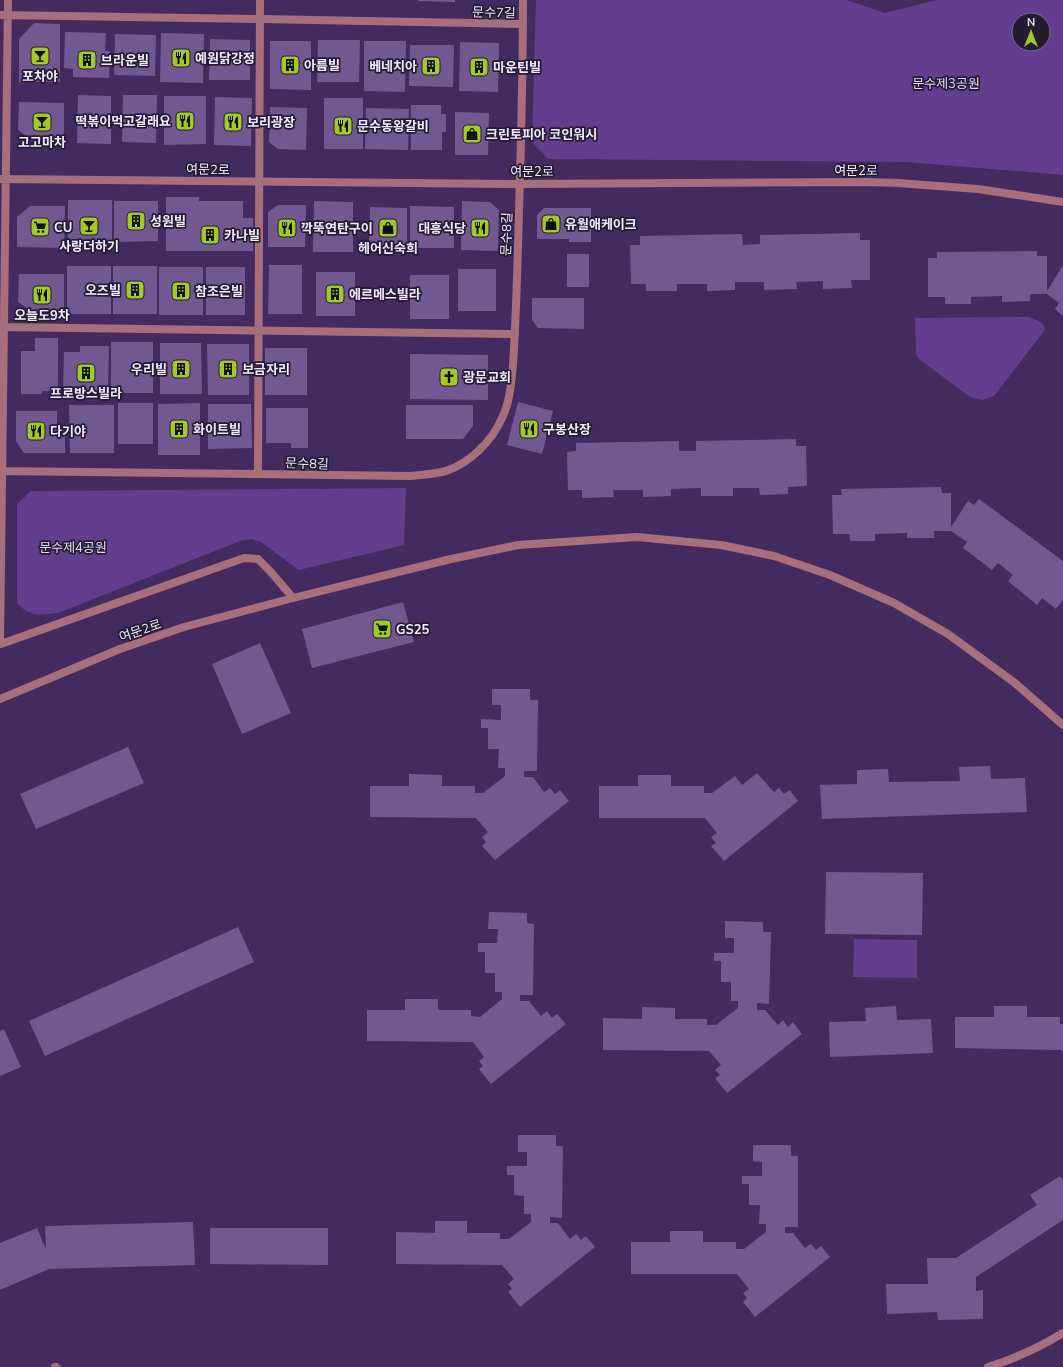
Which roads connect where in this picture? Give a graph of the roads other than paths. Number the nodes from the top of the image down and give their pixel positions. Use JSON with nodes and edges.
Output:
{"nodes":[{"id":1,"x":8,"y":0,"type":"edge"},
{"id":2,"x":260,"y":0,"type":"edge"},
{"id":3,"x":523,"y":0,"type":"edge"},
{"id":4,"x":4,"y":15,"type":"edge"},
{"id":5,"x":260,"y":19,"type":"junction"},
{"id":6,"x":523,"y":24,"type":"junction"},
{"id":7,"x":3,"y":178,"type":"edge"},
{"id":8,"x":259,"y":181,"type":"junction"},
{"id":9,"x":520,"y":184,"type":"junction"},
{"id":10,"x":1063,"y":202,"type":"edge"},
{"id":11,"x":2,"y":327,"type":"edge"},
{"id":12,"x":258,"y":330,"type":"junction"},
{"id":13,"x":515,"y":334,"type":"junction"},
{"id":14,"x":1,"y":471,"type":"edge"},
{"id":15,"x":258,"y":474,"type":"junction"},
{"id":16,"x":293,"y":598,"type":"junction"},
{"id":17,"x":0,"y":644,"type":"edge"},
{"id":18,"x":0,"y":699,"type":"edge"},
{"id":19,"x":1063,"y":725,"type":"edge"},
{"id":20,"x":1063,"y":1333,"type":"edge"},
{"id":21,"x":988,"y":1367,"type":"edge"}],
"edges":[{"from":1,"to":4,"type":"street"},
{"from":2,"to":5,"type":"street"},
{"from":3,"to":6,"type":"street","name":"문수7길"},
{"from":4,"to":5,"type":"street","name":"문수7길"},
{"from":4,"to":7,"type":"street"},
{"from":5,"to":6,"type":"street","name":"문수7길"},
{"from":5,"to":8,"type":"street"},
{"from":6,"to":9,"type":"street","name":"문수7길"},
{"from":7,"to":8,"type":"street","name":"여문2로"},
{"from":7,"to":11,"type":"street"},
{"from":8,"to":9,"type":"street","name":"여문2로"},
{"from":8,"to":12,"type":"street"},
{"from":9,"to":10,"type":"street","name":"여문2로"},
{"from":9,"to":13,"type":"street","name":"문수8길"},
{"from":11,"to":12,"type":"street"},
{"from":11,"to":14,"type":"street"},
{"from":12,"to":13,"type":"street"},
{"from":12,"to":15,"type":"street"},
{"from":13,"to":15,"type":"street","name":"문수8길"},
{"from":14,"to":15,"type":"street","name":"문수8길"},
{"from":14,"to":17,"type":"street"},
{"from":16,"to":17,"type":"street"},
{"from":16,"to":18,"type":"street","name":"여문2로"},
{"from":16,"to":19,"type":"street","name":"여문2로"},
{"from":20,"to":21,"type":"street"}]}
